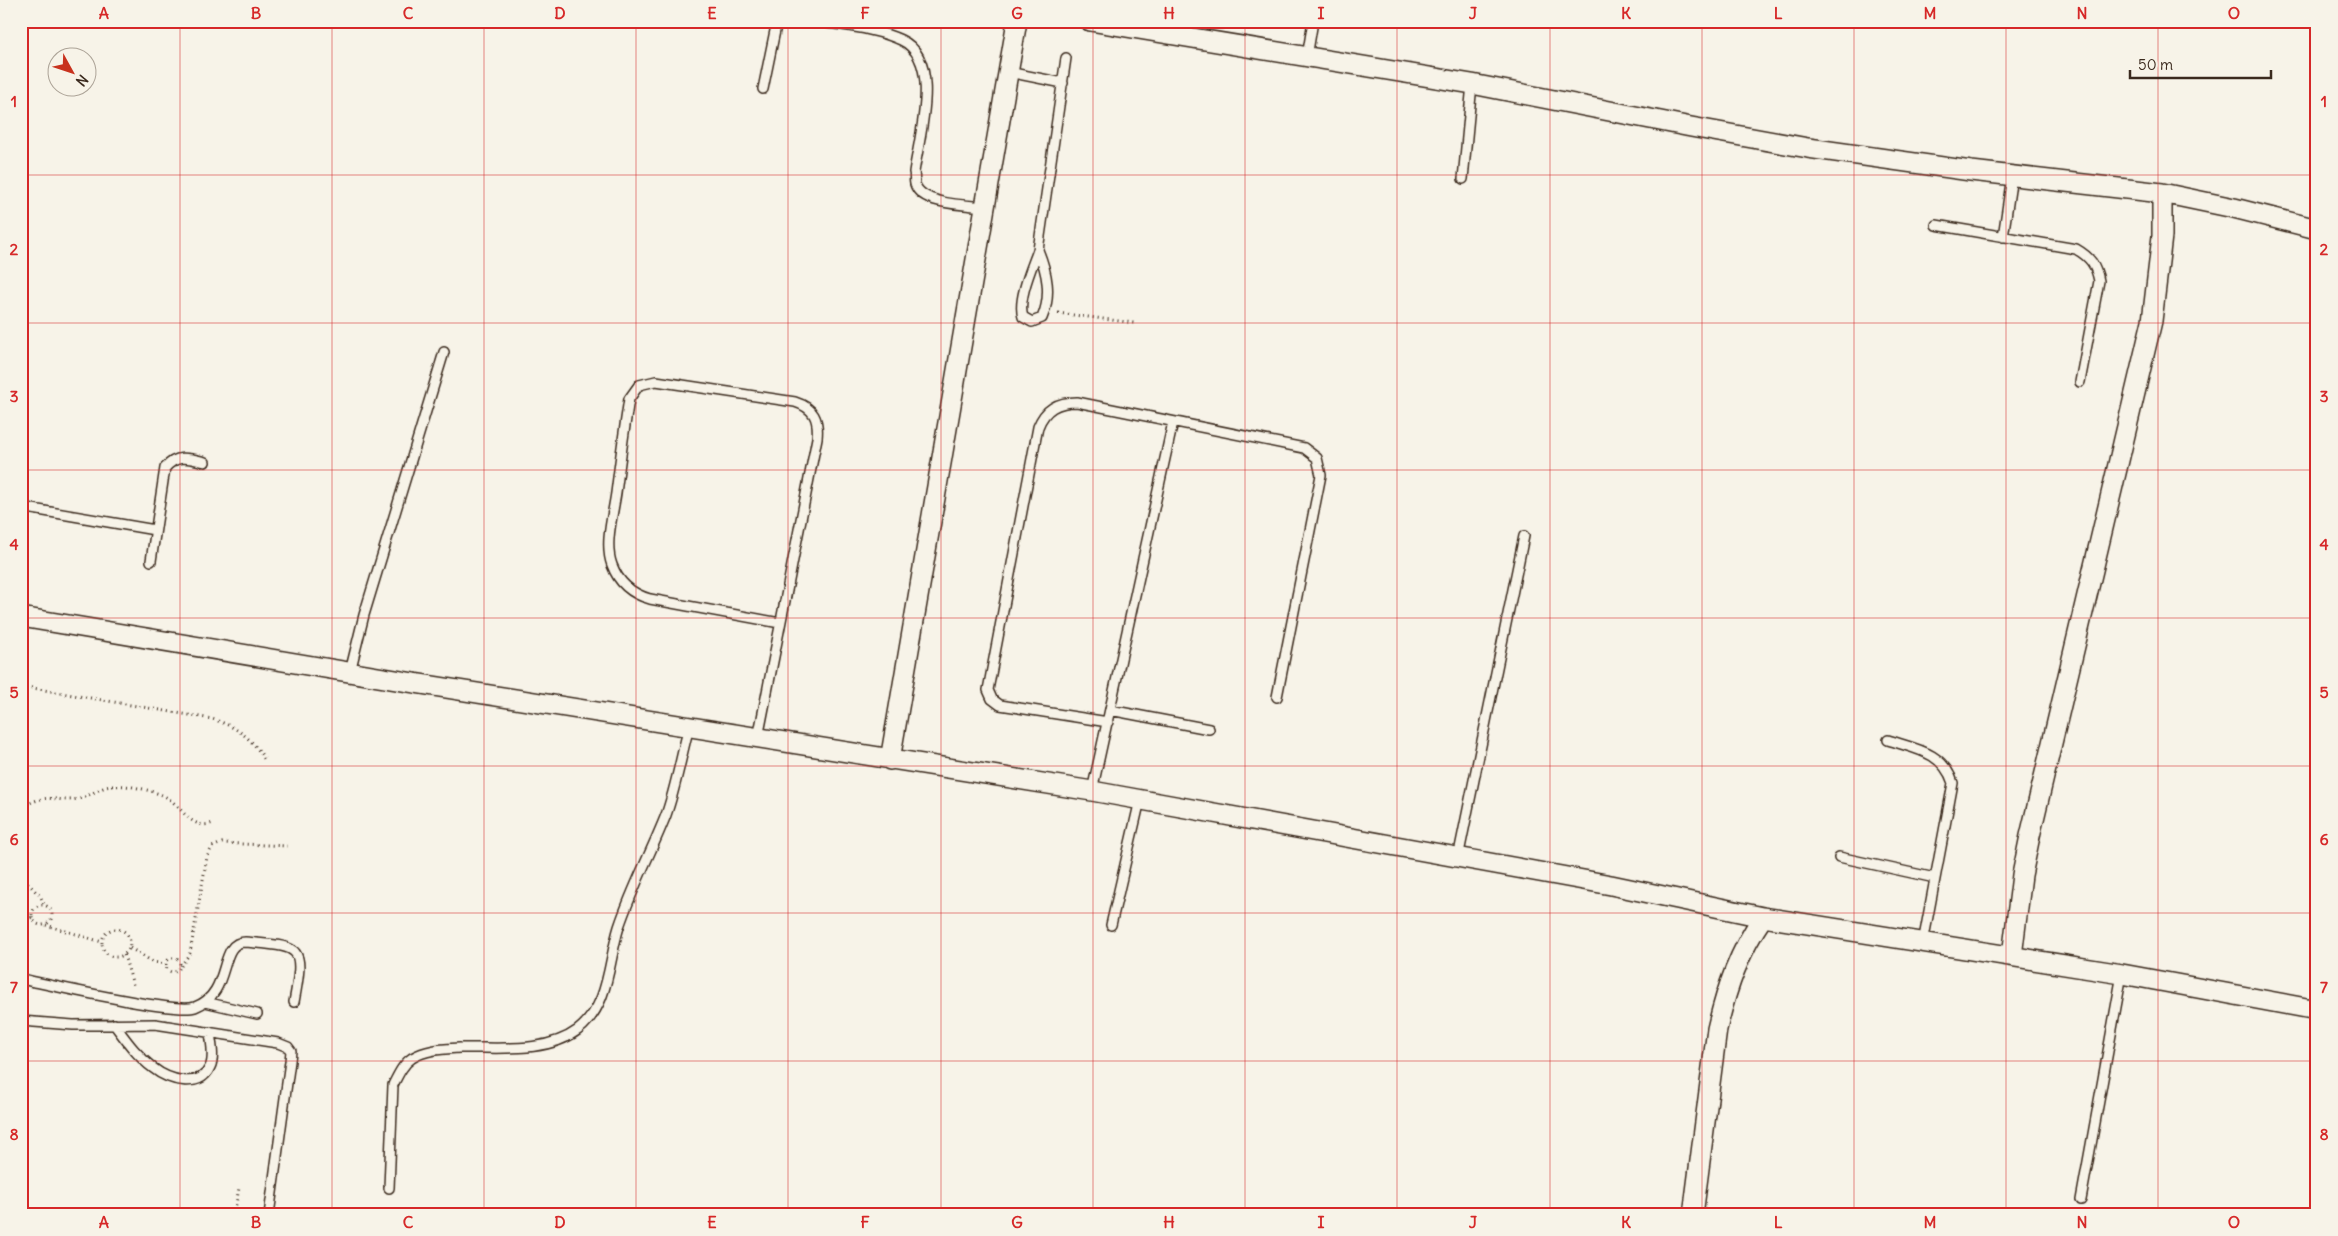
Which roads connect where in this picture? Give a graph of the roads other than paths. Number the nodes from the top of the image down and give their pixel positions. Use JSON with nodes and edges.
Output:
{"nodes":[{"id":1,"x":777,"y":21,"type":"edge"},
{"id":2,"x":815,"y":21,"type":"edge"},
{"id":3,"x":1017,"y":21,"type":"edge"},
{"id":4,"x":1090,"y":21,"type":"edge"},
{"id":5,"x":1313,"y":21,"type":"edge"},
{"id":6,"x":1307,"y":57,"type":"junction"},
{"id":7,"x":1066,"y":58,"type":"dead end"},
{"id":8,"x":1008,"y":72,"type":"junction"},
{"id":9,"x":1063,"y":83,"type":"junction"},
{"id":10,"x":1472,"y":84,"type":"junction"},
{"id":11,"x":764,"y":89,"type":"dead end"},
{"id":12,"x":2012,"y":176,"type":"junction"},
{"id":13,"x":1463,"y":179,"type":"dead end"},
{"id":14,"x":2162,"y":193,"type":"junction"},
{"id":15,"x":986,"y":207,"type":"junction"},
{"id":16,"x":1936,"y":225,"type":"dead end"},
{"id":17,"x":2317,"y":229,"type":"edge"},
{"id":18,"x":2003,"y":236,"type":"junction"},
{"id":19,"x":1038,"y":250,"type":"junction"},
{"id":20,"x":444,"y":352,"type":"dead end"},
{"id":21,"x":2080,"y":382,"type":"dead end"},
{"id":22,"x":1173,"y":422,"type":"junction"},
{"id":23,"x":205,"y":462,"type":"dead end"},
{"id":24,"x":21,"y":507,"type":"edge"},
{"id":25,"x":155,"y":530,"type":"junction"},
{"id":26,"x":1524,"y":536,"type":"dead end"},
{"id":27,"x":151,"y":561,"type":"dead end"},
{"id":28,"x":21,"y":617,"type":"edge"},
{"id":29,"x":780,"y":623,"type":"junction"},
{"id":30,"x":350,"y":672,"type":"junction"},
{"id":31,"x":1277,"y":697,"type":"dead end"},
{"id":32,"x":1110,"y":710,"type":"junction"},
{"id":33,"x":1108,"y":722,"type":"junction"},
{"id":34,"x":689,"y":727,"type":"junction"},
{"id":35,"x":1210,"y":729,"type":"dead end"},
{"id":36,"x":758,"y":738,"type":"junction"},
{"id":37,"x":1888,"y":740,"type":"dead end"},
{"id":38,"x":890,"y":760,"type":"junction"},
{"id":39,"x":1092,"y":791,"type":"junction"},
{"id":40,"x":1140,"y":800,"type":"junction"},
{"id":41,"x":1839,"y":857,"type":"dead end"},
{"id":42,"x":1458,"y":858,"type":"junction"},
{"id":43,"x":1934,"y":878,"type":"junction"},
{"id":44,"x":1763,"y":917,"type":"junction"},
{"id":45,"x":1112,"y":926,"type":"dead end"},
{"id":46,"x":1922,"y":943,"type":"junction"},
{"id":47,"x":2012,"y":956,"type":"junction"},
{"id":48,"x":2122,"y":974,"type":"junction"},
{"id":49,"x":21,"y":979,"type":"edge"},
{"id":50,"x":205,"y":1002,"type":"junction"},
{"id":51,"x":294,"y":1002,"type":"dead end"},
{"id":52,"x":2317,"y":1010,"type":"edge"},
{"id":53,"x":257,"y":1014,"type":"dead end"},
{"id":54,"x":21,"y":1021,"type":"edge"},
{"id":55,"x":114,"y":1024,"type":"junction"},
{"id":56,"x":210,"y":1032,"type":"junction"},
{"id":57,"x":389,"y":1188,"type":"dead end"},
{"id":58,"x":2081,"y":1200,"type":"dead end"},
{"id":59,"x":269,"y":1215,"type":"edge"},
{"id":60,"x":1693,"y":1215,"type":"edge"}],
"edges":[{"from":1,"to":11,"type":"lane"},
{"from":2,"to":15,"type":"lane"},
{"from":3,"to":8,"type":"street"},
{"from":4,"to":6,"type":"street"},
{"from":5,"to":6,"type":"lane"},
{"from":6,"to":10,"type":"street"},
{"from":7,"to":9,"type":"lane"},
{"from":8,"to":9,"type":"lane"},
{"from":8,"to":15,"type":"street"},
{"from":9,"to":19,"type":"lane"},
{"from":10,"to":12,"type":"street"},
{"from":10,"to":13,"type":"lane"},
{"from":12,"to":14,"type":"street"},
{"from":12,"to":18,"type":"lane"},
{"from":14,"to":17,"type":"street"},
{"from":14,"to":47,"type":"street"},
{"from":15,"to":38,"type":"street"},
{"from":16,"to":18,"type":"lane"},
{"from":18,"to":21,"type":"lane"},
{"from":19,"to":19,"type":"lane"},
{"from":20,"to":30,"type":"lane"},
{"from":22,"to":31,"type":"lane"},
{"from":22,"to":32,"type":"lane"},
{"from":22,"to":33,"type":"lane"},
{"from":23,"to":25,"type":"lane"},
{"from":24,"to":25,"type":"lane"},
{"from":25,"to":27,"type":"lane"},
{"from":26,"to":42,"type":"lane"},
{"from":28,"to":30,"type":"street"},
{"from":29,"to":29,"type":"lane"},
{"from":29,"to":36,"type":"lane"},
{"from":30,"to":34,"type":"street"},
{"from":32,"to":33,"type":"lane"},
{"from":32,"to":35,"type":"lane"},
{"from":33,"to":39,"type":"lane"},
{"from":34,"to":36,"type":"street"},
{"from":34,"to":57,"type":"lane"},
{"from":36,"to":38,"type":"street"},
{"from":37,"to":43,"type":"lane"},
{"from":38,"to":39,"type":"street"},
{"from":39,"to":40,"type":"street"},
{"from":40,"to":42,"type":"street"},
{"from":40,"to":45,"type":"lane"},
{"from":41,"to":43,"type":"lane"},
{"from":42,"to":44,"type":"street"},
{"from":43,"to":46,"type":"lane"},
{"from":44,"to":46,"type":"street"},
{"from":44,"to":60,"type":"street"},
{"from":46,"to":47,"type":"street"},
{"from":47,"to":48,"type":"street"},
{"from":48,"to":52,"type":"street"},
{"from":48,"to":58,"type":"lane"},
{"from":49,"to":50,"type":"lane"},
{"from":50,"to":51,"type":"lane"},
{"from":50,"to":53,"type":"lane"},
{"from":54,"to":55,"type":"lane"},
{"from":55,"to":56,"type":"lane"},
{"from":55,"to":56,"type":"lane"},
{"from":56,"to":59,"type":"lane"}]}
